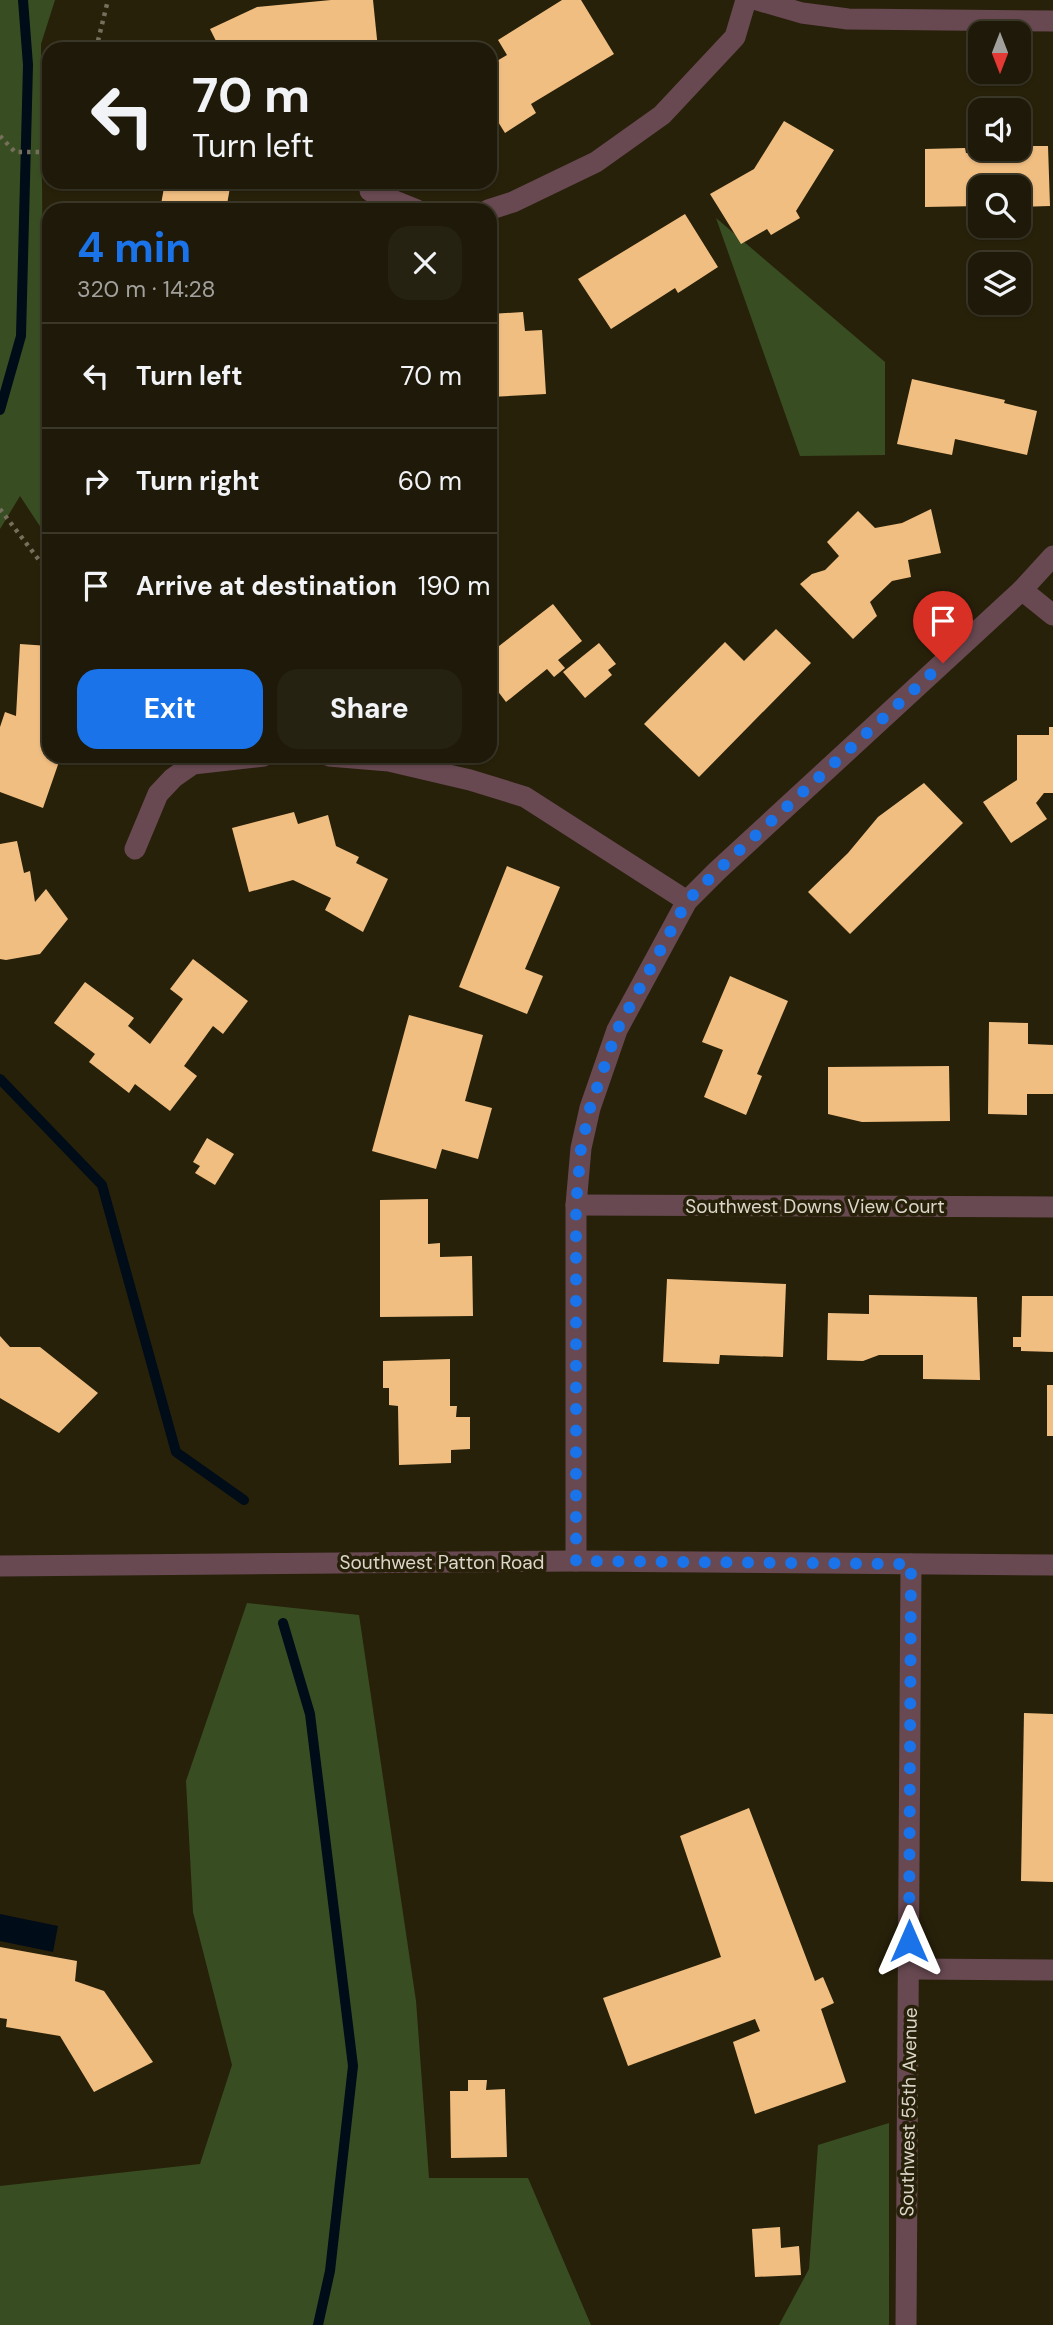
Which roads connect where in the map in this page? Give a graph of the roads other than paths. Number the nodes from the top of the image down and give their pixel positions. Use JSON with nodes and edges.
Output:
{"nodes":[{"id":1,"x":746,"y":0,"type":"edge"},
{"id":2,"x":757,"y":0,"type":"edge"},
{"id":3,"x":1053,"y":21,"type":"edge"},
{"id":4,"x":370,"y":191,"type":"dead end"},
{"id":5,"x":400,"y":203,"type":"edge"},
{"id":6,"x":497,"y":207,"type":"edge"},
{"id":7,"x":1053,"y":556,"type":"edge"},
{"id":8,"x":1022,"y":590,"type":"junction"},
{"id":9,"x":1053,"y":615,"type":"edge"},
{"id":10,"x":202,"y":763,"type":"edge"},
{"id":11,"x":398,"y":763,"type":"edge"},
{"id":12,"x":135,"y":849,"type":"dead end"},
{"id":13,"x":687,"y":901,"type":"junction"},
{"id":14,"x":576,"y":1205,"type":"junction"},
{"id":15,"x":1053,"y":1207,"type":"edge"},
{"id":16,"x":576,"y":1561,"type":"junction"},
{"id":17,"x":911,"y":1564,"type":"junction"},
{"id":18,"x":1053,"y":1565,"type":"edge"},
{"id":19,"x":0,"y":1566,"type":"edge"},
{"id":20,"x":909,"y":1969,"type":"junction"},
{"id":21,"x":1053,"y":1970,"type":"edge"},
{"id":22,"x":906,"y":2325,"type":"edge"}],
"edges":[{"from":1,"to":6,"type":"street"},
{"from":2,"to":3,"type":"street"},
{"from":4,"to":5,"type":"street"},
{"from":7,"to":8,"type":"street"},
{"from":8,"to":9,"type":"street"},
{"from":8,"to":13,"type":"street"},
{"from":10,"to":12,"type":"street"},
{"from":11,"to":13,"type":"street"},
{"from":13,"to":14,"type":"street"},
{"from":14,"to":15,"type":"street","name":"Southwest Downs View Court"},
{"from":14,"to":16,"type":"street"},
{"from":16,"to":17,"type":"street","name":"Southwest Patton Road"},
{"from":16,"to":19,"type":"street","name":"Southwest Patton Road"},
{"from":17,"to":18,"type":"street","name":"Southwest Patton Road"},
{"from":17,"to":20,"type":"street","name":"Southwest 55th Avenue"},
{"from":20,"to":21,"type":"street"},
{"from":20,"to":22,"type":"street","name":"Southwest 55th Avenue"}]}
